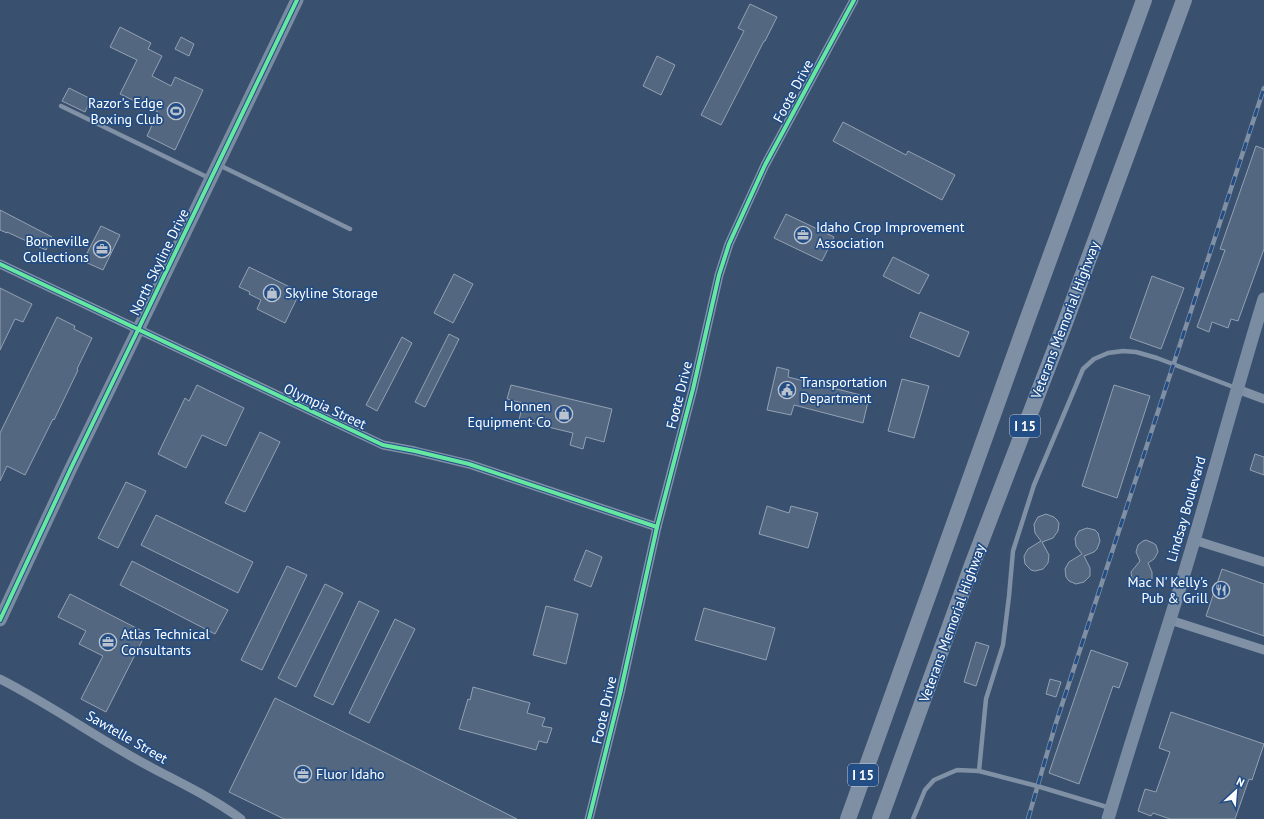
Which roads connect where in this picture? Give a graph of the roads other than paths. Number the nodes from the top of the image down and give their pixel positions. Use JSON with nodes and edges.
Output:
{"nodes":[{"id":1,"x":296,"y":0,"type":"edge"},
{"id":2,"x":854,"y":0,"type":"edge"},
{"id":3,"x":1144,"y":0,"type":"edge"},
{"id":4,"x":1184,"y":0,"type":"edge"},
{"id":5,"x":61,"y":106,"type":"dead end"},
{"id":6,"x":218,"y":164,"type":"junction"},
{"id":7,"x":210,"y":179,"type":"junction"},
{"id":8,"x":350,"y":229,"type":"dead end"},
{"id":9,"x":0,"y":264,"type":"edge"},
{"id":10,"x":1264,"y":299,"type":"edge"},
{"id":11,"x":138,"y":330,"type":"junction"},
{"id":12,"x":1237,"y":389,"type":"junction"},
{"id":13,"x":1264,"y":399,"type":"edge"},
{"id":14,"x":657,"y":528,"type":"junction"},
{"id":15,"x":1194,"y":540,"type":"junction"},
{"id":16,"x":1264,"y":562,"type":"edge"},
{"id":17,"x":0,"y":620,"type":"edge"},
{"id":18,"x":1170,"y":620,"type":"junction"},
{"id":19,"x":1264,"y":650,"type":"edge"},
{"id":20,"x":0,"y":679,"type":"edge"},
{"id":21,"x":979,"y":771,"type":"junction"},
{"id":22,"x":1110,"y":814,"type":"edge"},
{"id":23,"x":241,"y":819,"type":"edge"},
{"id":24,"x":589,"y":819,"type":"edge"},
{"id":25,"x":848,"y":819,"type":"edge"},
{"id":26,"x":880,"y":819,"type":"edge"},
{"id":27,"x":913,"y":819,"type":"edge"}],
"edges":[{"from":1,"to":6,"type":"main road","name":"North Skyline Drive"},
{"from":2,"to":14,"type":"street","name":"Foote Drive"},
{"from":3,"to":25,"type":"highway","number":"I 15"},
{"from":4,"to":26,"type":"highway","name":"Veterans Memorial Highway","number":"I 15"},
{"from":5,"to":7,"type":"lane"},
{"from":6,"to":7,"type":"main road","name":"North Skyline Drive"},
{"from":6,"to":8,"type":"lane"},
{"from":7,"to":11,"type":"main road","name":"North Skyline Drive"},
{"from":9,"to":11,"type":"street","name":"Olympia Street"},
{"from":10,"to":12,"type":"main road","name":"Lindsay Boulevard"},
{"from":11,"to":14,"type":"street","name":"Olympia Street"},
{"from":11,"to":17,"type":"main road","name":"North Skyline Drive"},
{"from":12,"to":13,"type":"street"},
{"from":12,"to":15,"type":"main road","name":"Lindsay Boulevard"},
{"from":12,"to":21,"type":"lane"},
{"from":14,"to":24,"type":"street","name":"Foote Drive"},
{"from":15,"to":16,"type":"street"},
{"from":15,"to":18,"type":"main road","name":"Lindsay Boulevard"},
{"from":18,"to":19,"type":"street"},
{"from":18,"to":22,"type":"main road","name":"Lindsay Boulevard"},
{"from":20,"to":23,"type":"street","name":"Sawtelle Street"},
{"from":21,"to":22,"type":"lane"},
{"from":21,"to":27,"type":"lane"}]}
